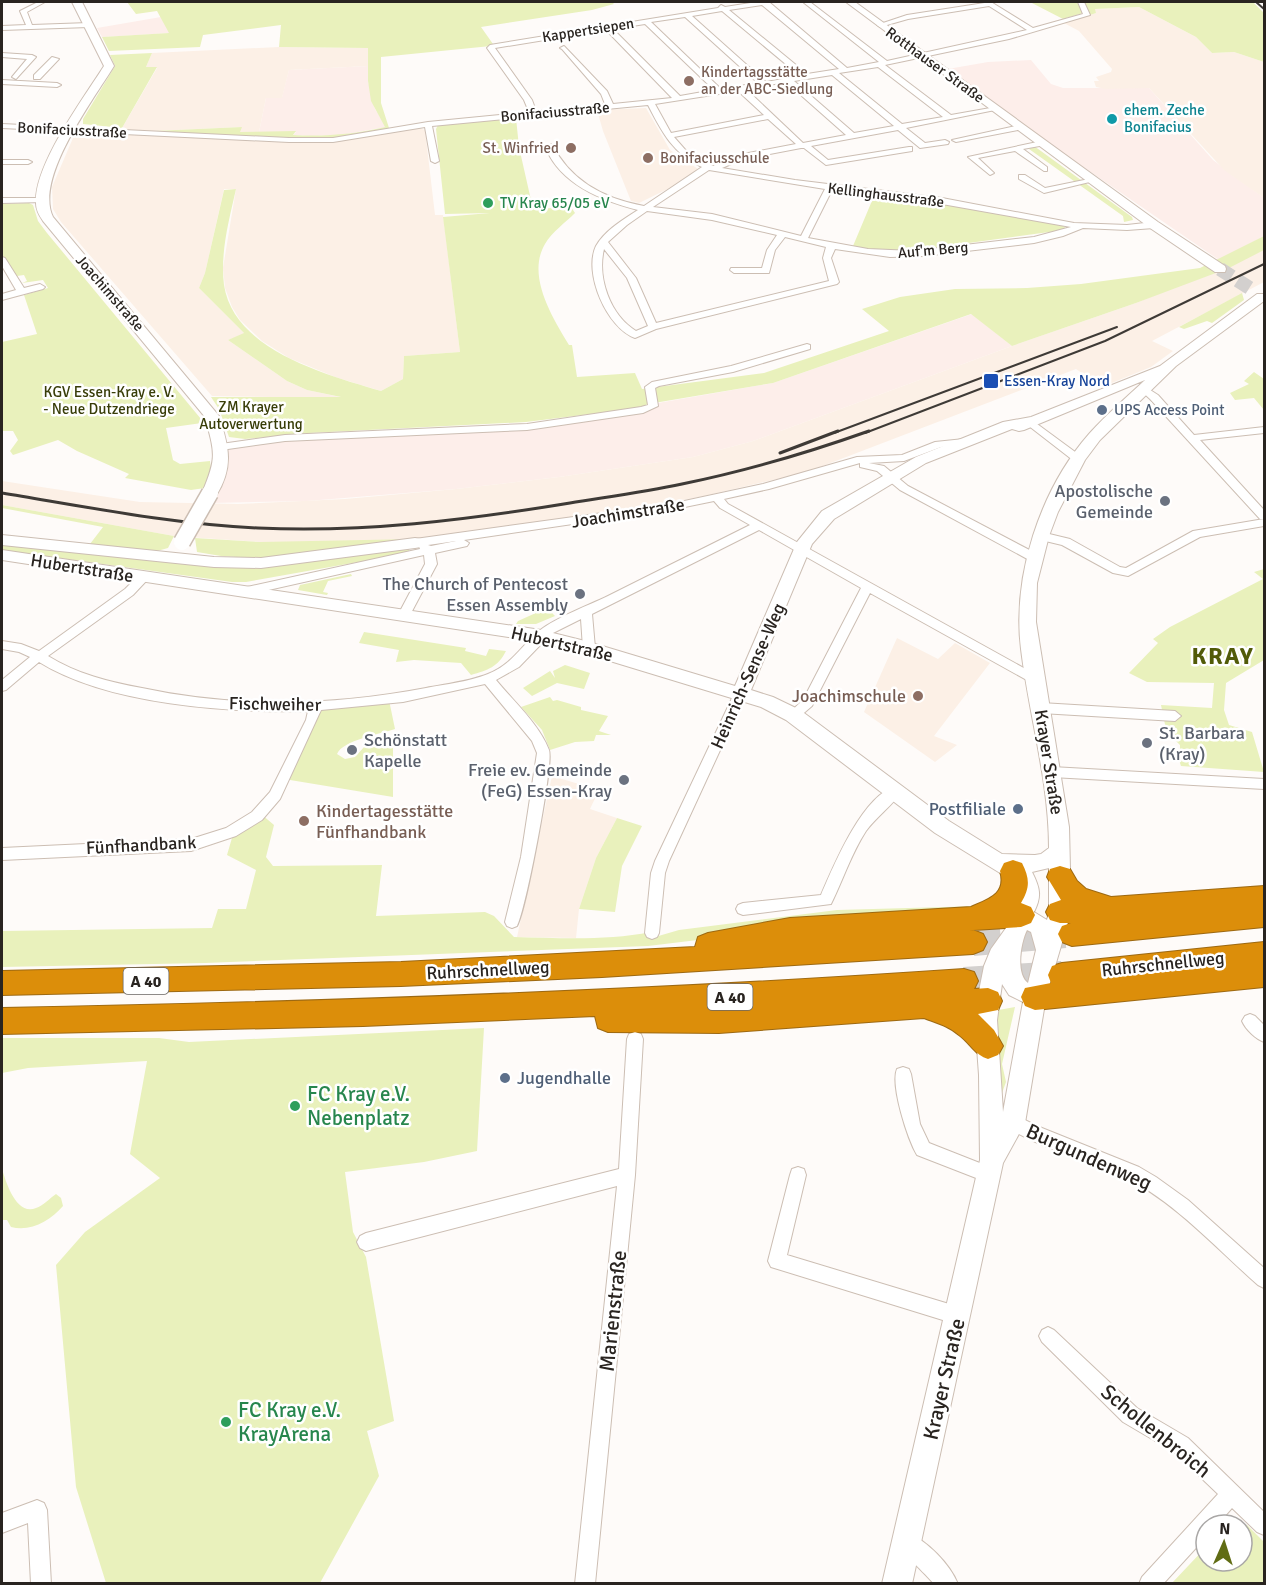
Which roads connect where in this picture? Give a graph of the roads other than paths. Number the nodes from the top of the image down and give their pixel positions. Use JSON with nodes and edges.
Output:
{"nodes":[{"id":1,"x":42,"y":2,"type":"edge"},
{"id":2,"x":77,"y":2,"type":"edge"},
{"id":3,"x":715,"y":2,"type":"edge"},
{"id":4,"x":764,"y":2,"type":"edge"},
{"id":5,"x":806,"y":2,"type":"edge"},
{"id":6,"x":850,"y":2,"type":"edge"},
{"id":7,"x":1081,"y":2,"type":"edge"},
{"id":8,"x":988,"y":3,"type":"edge"},
{"id":9,"x":724,"y":8,"type":"junction"},
{"id":10,"x":686,"y":14,"type":"junction"},
{"id":11,"x":646,"y":21,"type":"junction"},
{"id":12,"x":880,"y":24,"type":"junction"},
{"id":13,"x":89,"y":25,"type":"junction"},
{"id":14,"x":30,"y":27,"type":"junction"},
{"id":15,"x":607,"y":27,"type":"junction"},
{"id":16,"x":2,"y":28,"type":"edge"},
{"id":17,"x":1033,"y":31,"type":"junction"},
{"id":18,"x":564,"y":48,"type":"dead end"},
{"id":19,"x":2,"y":55,"type":"edge"},
{"id":20,"x":922,"y":56,"type":"junction"},
{"id":21,"x":55,"y":59,"type":"dead end"},
{"id":22,"x":882,"y":64,"type":"junction"},
{"id":23,"x":845,"y":70,"type":"junction"},
{"id":24,"x":833,"y":72,"type":"junction"},
{"id":25,"x":806,"y":77,"type":"junction"},
{"id":26,"x":9,"y":80,"type":"edge"},
{"id":27,"x":34,"y":80,"type":"junction"},
{"id":28,"x":788,"y":80,"type":"junction"},
{"id":29,"x":764,"y":84,"type":"junction"},
{"id":30,"x":57,"y":85,"type":"dead end"},
{"id":31,"x":740,"y":88,"type":"junction"},
{"id":32,"x":720,"y":92,"type":"junction"},
{"id":33,"x":678,"y":99,"type":"junction"},
{"id":34,"x":651,"y":103,"type":"junction"},
{"id":35,"x":610,"y":106,"type":"junction"},
{"id":36,"x":996,"y":110,"type":"junction"},
{"id":37,"x":534,"y":114,"type":"junction"},
{"id":38,"x":770,"y":116,"type":"junction"},
{"id":39,"x":950,"y":118,"type":"junction"},
{"id":40,"x":428,"y":124,"type":"junction"},
{"id":41,"x":2,"y":126,"type":"edge"},
{"id":42,"x":1020,"y":127,"type":"junction"},
{"id":43,"x":901,"y":128,"type":"junction"},
{"id":44,"x":69,"y":130,"type":"junction"},
{"id":45,"x":668,"y":136,"type":"junction"},
{"id":46,"x":852,"y":136,"type":"junction"},
{"id":47,"x":956,"y":140,"type":"dead end"},
{"id":48,"x":945,"y":142,"type":"dead end"},
{"id":49,"x":1042,"y":143,"type":"junction"},
{"id":50,"x":803,"y":145,"type":"junction"},
{"id":51,"x":549,"y":146,"type":"dead end"},
{"id":52,"x":1017,"y":148,"type":"junction"},
{"id":53,"x":909,"y":149,"type":"dead end"},
{"id":54,"x":435,"y":161,"type":"dead end"},
{"id":55,"x":2,"y":162,"type":"edge"},
{"id":56,"x":28,"y":162,"type":"dead end"},
{"id":57,"x":711,"y":167,"type":"junction"},
{"id":58,"x":1044,"y":169,"type":"dead end"},
{"id":59,"x":990,"y":172,"type":"dead end"},
{"id":60,"x":1022,"y":177,"type":"dead end"},
{"id":61,"x":1094,"y":180,"type":"junction"},
{"id":62,"x":828,"y":188,"type":"junction"},
{"id":63,"x":2,"y":201,"type":"edge"},
{"id":64,"x":42,"y":201,"type":"junction"},
{"id":65,"x":646,"y":209,"type":"junction"},
{"id":66,"x":1083,"y":225,"type":"junction"},
{"id":67,"x":1154,"y":225,"type":"junction"},
{"id":68,"x":783,"y":233,"type":"junction"},
{"id":69,"x":804,"y":238,"type":"junction"},
{"id":70,"x":603,"y":242,"type":"junction"},
{"id":71,"x":832,"y":244,"type":"junction"},
{"id":72,"x":2,"y":260,"type":"edge"},
{"id":73,"x":1220,"y":269,"type":"tunnel mouth"},
{"id":74,"x":734,"y":270,"type":"dead end"},
{"id":75,"x":40,"y":288,"type":"dead end"},
{"id":76,"x":1251,"y":289,"type":"tunnel mouth"},
{"id":77,"x":22,"y":292,"type":"junction"},
{"id":78,"x":2,"y":297,"type":"edge"},
{"id":79,"x":1263,"y":299,"type":"edge"},
{"id":80,"x":1264,"y":312,"type":"edge"},
{"id":81,"x":1240,"y":313,"type":"junction"},
{"id":82,"x":653,"y":327,"type":"junction"},
{"id":83,"x":807,"y":347,"type":"dead end"},
{"id":84,"x":1171,"y":363,"type":"junction"},
{"id":85,"x":1144,"y":386,"type":"junction"},
{"id":86,"x":1098,"y":394,"type":"junction"},
{"id":87,"x":1122,"y":410,"type":"junction"},
{"id":88,"x":1029,"y":422,"type":"junction"},
{"id":89,"x":1264,"y":430,"type":"edge"},
{"id":90,"x":1191,"y":438,"type":"junction"},
{"id":91,"x":221,"y":447,"type":"junction"},
{"id":92,"x":1078,"y":459,"type":"junction"},
{"id":93,"x":903,"y":462,"type":"junction"},
{"id":94,"x":844,"y":465,"type":"junction"},
{"id":95,"x":892,"y":477,"type":"junction"},
{"id":96,"x":717,"y":497,"type":"junction"},
{"id":97,"x":1264,"y":516,"type":"edge"},
{"id":98,"x":1264,"y":523,"type":"edge"},
{"id":99,"x":758,"y":526,"type":"junction"},
{"id":100,"x":1041,"y":536,"type":"junction"},
{"id":101,"x":2,"y":540,"type":"edge"},
{"id":102,"x":422,"y":547,"type":"junction"},
{"id":103,"x":801,"y":550,"type":"junction"},
{"id":104,"x":2,"y":555,"type":"edge"},
{"id":105,"x":174,"y":557,"type":"junction"},
{"id":106,"x":1035,"y":558,"type":"junction"},
{"id":107,"x":143,"y":578,"type":"junction"},
{"id":108,"x":869,"y":587,"type":"junction"},
{"id":109,"x":288,"y":589,"type":"junction"},
{"id":110,"x":586,"y":611,"type":"junction"},
{"id":111,"x":404,"y":615,"type":"junction"},
{"id":112,"x":541,"y":636,"type":"junction"},
{"id":113,"x":2,"y":645,"type":"edge"},
{"id":114,"x":589,"y":648,"type":"junction"},
{"id":115,"x":40,"y":656,"type":"junction"},
{"id":116,"x":488,"y":679,"type":"junction"},
{"id":117,"x":1036,"y":680,"type":"junction"},
{"id":118,"x":2,"y":687,"type":"edge"},
{"id":119,"x":740,"y":694,"type":"junction"},
{"id":120,"x":316,"y":706,"type":"junction"},
{"id":121,"x":1041,"y":708,"type":"junction"},
{"id":122,"x":793,"y":715,"type":"junction"},
{"id":123,"x":1175,"y":716,"type":"dead end"},
{"id":124,"x":1052,"y":772,"type":"junction"},
{"id":125,"x":1264,"y":784,"type":"edge"},
{"id":126,"x":894,"y":792,"type":"junction"},
{"id":127,"x":1059,"y":850,"type":"junction"},
{"id":128,"x":2,"y":854,"type":"edge"},
{"id":129,"x":988,"y":855,"type":"junction"},
{"id":130,"x":1013,"y":871,"type":"junction"},
{"id":131,"x":1060,"y":878,"type":"junction"},
{"id":132,"x":1264,"y":897,"type":"edge"},
{"id":133,"x":1132,"y":907,"type":"junction"},
{"id":134,"x":743,"y":909,"type":"dead end"},
{"id":135,"x":1264,"y":916,"type":"edge"},
{"id":136,"x":512,"y":922,"type":"dead end"},
{"id":137,"x":1066,"y":923,"type":"junction"},
{"id":138,"x":1018,"y":924,"type":"junction"},
{"id":139,"x":972,"y":930,"type":"junction"},
{"id":140,"x":652,"y":933,"type":"dead end"},
{"id":141,"x":1047,"y":950,"type":"junction"},
{"id":142,"x":1264,"y":954,"type":"edge"},
{"id":143,"x":1062,"y":975,"type":"tunnel mouth"},
{"id":144,"x":1264,"y":975,"type":"edge"},
{"id":145,"x":964,"y":981,"type":"tunnel mouth"},
{"id":146,"x":2,"y":983,"type":"edge"},
{"id":147,"x":1035,"y":997,"type":"junction"},
{"id":148,"x":987,"y":1001,"type":"junction"},
{"id":149,"x":919,"y":1008,"type":"junction"},
{"id":150,"x":497,"y":1009,"type":"junction"},
{"id":151,"x":2,"y":1021,"type":"edge"},
{"id":152,"x":1250,"y":1021,"type":"dead end"},
{"id":153,"x":1264,"y":1035,"type":"edge"},
{"id":154,"x":635,"y":1039,"type":"dead end"},
{"id":155,"x":988,"y":1046,"type":"junction"},
{"id":156,"x":903,"y":1074,"type":"dead end"},
{"id":157,"x":992,"y":1110,"type":"junction"},
{"id":158,"x":1013,"y":1124,"type":"junction"},
{"id":159,"x":991,"y":1168,"type":"junction"},
{"id":160,"x":627,"y":1175,"type":"junction"},
{"id":161,"x":798,"y":1175,"type":"dead end"},
{"id":162,"x":366,"y":1242,"type":"dead end"},
{"id":163,"x":1264,"y":1279,"type":"edge"},
{"id":164,"x":959,"y":1316,"type":"junction"},
{"id":165,"x":1048,"y":1336,"type":"dead end"},
{"id":166,"x":1232,"y":1494,"type":"junction"},
{"id":167,"x":2,"y":1523,"type":"edge"},
{"id":168,"x":1264,"y":1526,"type":"edge"},
{"id":169,"x":908,"y":1543,"type":"junction"},
{"id":170,"x":41,"y":1584,"type":"edge"},
{"id":171,"x":585,"y":1584,"type":"edge"},
{"id":172,"x":897,"y":1584,"type":"edge"},
{"id":173,"x":948,"y":1584,"type":"edge"},
{"id":174,"x":1149,"y":1584,"type":"edge"}],
"edges":[{"from":1,"to":14,"type":"street"},
{"from":2,"to":13,"type":"main road"},
{"from":3,"to":9,"type":"street"},
{"from":4,"to":9,"type":"street","name":"Kappertsiepen"},
{"from":4,"to":23,"type":"street"},
{"from":5,"to":22,"type":"street"},
{"from":6,"to":12,"type":"main road","name":"Rotthauser Straße"},
{"from":7,"to":17,"type":"street","name":"Bonifaciusstraße"},
{"from":8,"to":12,"type":"street"},
{"from":8,"to":17,"type":"street"},
{"from":9,"to":10,"type":"street","name":"Kappertsiepen"},
{"from":9,"to":25,"type":"street"},
{"from":10,"to":11,"type":"street","name":"Kappertsiepen"},
{"from":10,"to":29,"type":"street"},
{"from":11,"to":15,"type":"street","name":"Kappertsiepen"},
{"from":11,"to":32,"type":"street"},
{"from":12,"to":20,"type":"main road","name":"Rotthauser Straße"},
{"from":13,"to":14,"type":"street"},
{"from":13,"to":44,"type":"main road"},
{"from":14,"to":16,"type":"street"},
{"from":15,"to":33,"type":"street"},
{"from":15,"to":37,"type":"street","name":"Kappertsiepen"},
{"from":17,"to":20,"type":"street","name":"Bonifaciusstraße"},
{"from":18,"to":35,"type":"street"},
{"from":19,"to":26,"type":"street"},
{"from":20,"to":22,"type":"street","name":"Bonifaciusstraße"},
{"from":20,"to":36,"type":"main road","name":"Rotthauser Straße"},
{"from":21,"to":27,"type":"street"},
{"from":22,"to":23,"type":"street","name":"Bonifaciusstraße"},
{"from":22,"to":39,"type":"street"},
{"from":23,"to":24,"type":"street","name":"Bonifaciusstraße"},
{"from":24,"to":25,"type":"street","name":"Bonifaciusstraße"},
{"from":24,"to":43,"type":"street"},
{"from":25,"to":28,"type":"street","name":"Bonifaciusstraße"},
{"from":26,"to":27,"type":"street"},
{"from":27,"to":30,"type":"street"},
{"from":28,"to":29,"type":"street","name":"Bonifaciusstraße"},
{"from":28,"to":46,"type":"street"},
{"from":29,"to":31,"type":"street","name":"Bonifaciusstraße"},
{"from":31,"to":32,"type":"street","name":"Bonifaciusstraße"},
{"from":31,"to":38,"type":"street"},
{"from":32,"to":33,"type":"street","name":"Bonifaciusstraße"},
{"from":33,"to":34,"type":"street","name":"Bonifaciusstraße"},
{"from":34,"to":35,"type":"street","name":"Bonifaciusstraße"},
{"from":34,"to":45,"type":"street","name":"Kellinghausstraße"},
{"from":35,"to":37,"type":"street","name":"Bonifaciusstraße"},
{"from":36,"to":39,"type":"street"},
{"from":36,"to":42,"type":"main road","name":"Rotthauser Straße"},
{"from":37,"to":40,"type":"street","name":"Bonifaciusstraße"},
{"from":38,"to":45,"type":"street"},
{"from":38,"to":50,"type":"street"},
{"from":39,"to":43,"type":"street"},
{"from":40,"to":44,"type":"street","name":"Bonifaciusstraße"},
{"from":40,"to":54,"type":"street"},
{"from":41,"to":44,"type":"street","name":"Bonifaciusstraße"},
{"from":42,"to":47,"type":"street"},
{"from":42,"to":49,"type":"main road","name":"Rotthauser Straße"},
{"from":43,"to":46,"type":"street"},
{"from":43,"to":48,"type":"street"},
{"from":44,"to":64,"type":"main road"},
{"from":45,"to":57,"type":"street","name":"Kellinghausstraße"},
{"from":46,"to":50,"type":"street"},
{"from":49,"to":52,"type":"street"},
{"from":49,"to":61,"type":"main road","name":"Rotthauser Straße"},
{"from":50,"to":53,"type":"street"},
{"from":50,"to":57,"type":"street"},
{"from":51,"to":65,"type":"street","name":"Auf'm Berg"},
{"from":52,"to":58,"type":"street"},
{"from":52,"to":59,"type":"street"},
{"from":55,"to":56,"type":"street"},
{"from":57,"to":62,"type":"street","name":"Kellinghausstraße"},
{"from":57,"to":65,"type":"street"},
{"from":60,"to":61,"type":"street"},
{"from":61,"to":67,"type":"main road","name":"Rotthauser Straße"},
{"from":62,"to":66,"type":"street","name":"Kellinghausstraße"},
{"from":62,"to":69,"type":"street"},
{"from":63,"to":64,"type":"street"},
{"from":64,"to":91,"type":"main road","name":"Joachimstraße"},
{"from":65,"to":68,"type":"street","name":"Auf'm Berg"},
{"from":65,"to":70,"type":"street"},
{"from":66,"to":67,"type":"street","name":"Kellinghausstraße"},
{"from":66,"to":71,"type":"street","name":"Auf'm Berg"},
{"from":67,"to":73,"type":"main road","name":"Rotthauser Straße"},
{"from":68,"to":69,"type":"street","name":"Auf'm Berg"},
{"from":68,"to":74,"type":"street"},
{"from":69,"to":71,"type":"street","name":"Auf'm Berg"},
{"from":70,"to":82,"type":"street"},
{"from":70,"to":82,"type":"street"},
{"from":71,"to":82,"type":"street"},
{"from":72,"to":77,"type":"street"},
{"from":75,"to":77,"type":"street"},
{"from":76,"to":79,"type":"main road"},
{"from":77,"to":78,"type":"street"},
{"from":79,"to":81,"type":"main road","name":"Krayer Straße"},
{"from":80,"to":81,"type":"main road"},
{"from":81,"to":84,"type":"main road","name":"Krayer Straße"},
{"from":83,"to":91,"type":"street"},
{"from":84,"to":85,"type":"main road","name":"Krayer Straße"},
{"from":84,"to":86,"type":"main road","name":"Heinrich-Sense-Weg"},
{"from":85,"to":86,"type":"main road","name":"Heinrich-Sense-Weg"},
{"from":85,"to":87,"type":"main road","name":"Krayer Straße"},
{"from":85,"to":90,"type":"street"},
{"from":86,"to":87,"type":"main road"},
{"from":86,"to":88,"type":"main road","name":"Heinrich-Sense-Weg"},
{"from":87,"to":92,"type":"main road","name":"Krayer Straße"},
{"from":88,"to":92,"type":"street"},
{"from":88,"to":93,"type":"main road","name":"Heinrich-Sense-Weg"},
{"from":88,"to":93,"type":"main road","name":"Heinrich-Sense-Weg"},
{"from":89,"to":90,"type":"street"},
{"from":90,"to":97,"type":"street"},
{"from":91,"to":105,"type":"main road","name":"Joachimstraße","bridge":true},
{"from":92,"to":100,"type":"main road","name":"Krayer Straße"},
{"from":93,"to":94,"type":"street"},
{"from":93,"to":94,"type":"street"},
{"from":93,"to":95,"type":"main road","name":"Heinrich-Sense-Weg"},
{"from":94,"to":95,"type":"street"},
{"from":94,"to":96,"type":"street","name":"Joachimstraße"},
{"from":95,"to":103,"type":"main road","name":"Heinrich-Sense-Weg"},
{"from":95,"to":106,"type":"street"},
{"from":96,"to":99,"type":"street"},
{"from":96,"to":102,"type":"street","name":"Joachimstraße"},
{"from":98,"to":100,"type":"street"},
{"from":99,"to":103,"type":"street"},
{"from":99,"to":110,"type":"street","name":"Fischweiher"},
{"from":100,"to":106,"type":"main road","name":"Krayer Straße"},
{"from":101,"to":105,"type":"main road"},
{"from":102,"to":105,"type":"main road"},
{"from":102,"to":109,"type":"street","name":"Joachimstraße"},
{"from":102,"to":111,"type":"street"},
{"from":103,"to":108,"type":"street"},
{"from":103,"to":119,"type":"main road","name":"Heinrich-Sense-Weg"},
{"from":104,"to":107,"type":"main road","name":"Hubertstraße"},
{"from":106,"to":117,"type":"main road","name":"Krayer Straße"},
{"from":107,"to":109,"type":"main road","name":"Hubertstraße"},
{"from":107,"to":115,"type":"street"},
{"from":108,"to":117,"type":"street"},
{"from":108,"to":122,"type":"street"},
{"from":109,"to":111,"type":"main road","name":"Hubertstraße"},
{"from":110,"to":112,"type":"street","name":"Fischweiher"},
{"from":110,"to":114,"type":"street"},
{"from":111,"to":112,"type":"main road","name":"Hubertstraße"},
{"from":112,"to":114,"type":"main road","name":"Hubertstraße"},
{"from":112,"to":116,"type":"street","name":"Fischweiher"},
{"from":113,"to":115,"type":"street","name":"Fischweiher"},
{"from":114,"to":119,"type":"main road","name":"Hubertstraße"},
{"from":115,"to":118,"type":"street"},
{"from":115,"to":120,"type":"street","name":"Fischweiher"},
{"from":116,"to":120,"type":"street","name":"Fischweiher"},
{"from":116,"to":136,"type":"street"},
{"from":117,"to":121,"type":"main road","name":"Krayer Straße"},
{"from":119,"to":122,"type":"main road","name":"Hubertstraße"},
{"from":119,"to":140,"type":"street","name":"Heinrich-Sense-Weg"},
{"from":120,"to":128,"type":"street","name":"Fünfhandbank"},
{"from":121,"to":123,"type":"street"},
{"from":121,"to":124,"type":"main road","name":"Krayer Straße"},
{"from":122,"to":126,"type":"main road","name":"Hubertstraße"},
{"from":124,"to":125,"type":"street"},
{"from":124,"to":127,"type":"main road","name":"Krayer Straße"},
{"from":126,"to":129,"type":"main road","name":"Hubertstraße"},
{"from":126,"to":134,"type":"street"},
{"from":127,"to":129,"type":"main road"},
{"from":127,"to":131,"type":"main road","name":"Krayer Straße"},
{"from":129,"to":130,"type":"main road","name":"Hubertstraße"},
{"from":130,"to":138,"type":"main road","name":"Hubertstraße"},
{"from":130,"to":139,"type":"highway"},
{"from":131,"to":133,"type":"highway"},
{"from":131,"to":137,"type":"main road","name":"Krayer Straße"},
{"from":132,"to":133,"type":"highway"},
{"from":133,"to":137,"type":"highway"},
{"from":135,"to":137,"type":"highway","name":"Ruhrschnellweg"},
{"from":137,"to":138,"type":"main road"},
{"from":137,"to":141,"type":"main road","name":"Krayer Straße"},
{"from":138,"to":139,"type":"highway","name":"Ruhrschnellweg"},
{"from":138,"to":141,"type":"main road"},
{"from":138,"to":147,"type":"main road"},
{"from":138,"to":148,"type":"main road","name":"Krayer Straße"},
{"from":139,"to":146,"type":"highway","name":"Ruhrschnellweg","number":"A 40"},
{"from":141,"to":147,"type":"main road","name":"Krayer Straße"},
{"from":142,"to":143,"type":"highway","name":"Ruhrschnellweg"},
{"from":144,"to":147,"type":"highway"},
{"from":145,"to":150,"type":"highway","name":"Ruhrschnellweg","number":"A 40"},
{"from":147,"to":148,"type":"main road"},
{"from":147,"to":158,"type":"main road","name":"Krayer Straße"},
{"from":148,"to":149,"type":"highway"},
{"from":148,"to":155,"type":"main road","name":"Krayer Straße"},
{"from":149,"to":150,"type":"highway"},
{"from":149,"to":155,"type":"highway"},
{"from":150,"to":151,"type":"highway","name":"Ruhrschnellweg","number":"A 40"},
{"from":152,"to":153,"type":"street"},
{"from":154,"to":160,"type":"street","name":"Marienstraße"},
{"from":155,"to":157,"type":"main road","name":"Krayer Straße"},
{"from":156,"to":159,"type":"street"},
{"from":157,"to":158,"type":"street","name":"Burgundenweg"},
{"from":157,"to":159,"type":"main road","name":"Krayer Straße"},
{"from":158,"to":159,"type":"main road","name":"Krayer Straße"},
{"from":158,"to":163,"type":"street","name":"Burgundenweg"},
{"from":159,"to":164,"type":"main road","name":"Krayer Straße"},
{"from":160,"to":162,"type":"street"},
{"from":160,"to":171,"type":"street","name":"Marienstraße"},
{"from":161,"to":164,"type":"street"},
{"from":164,"to":169,"type":"main road","name":"Krayer Straße"},
{"from":165,"to":166,"type":"street","name":"Schollenbroich"},
{"from":166,"to":168,"type":"street","name":"Schollenbroich"},
{"from":166,"to":174,"type":"street"},
{"from":167,"to":170,"type":"street"},
{"from":169,"to":172,"type":"main road","name":"Krayer Straße"},
{"from":169,"to":173,"type":"street"}]}
